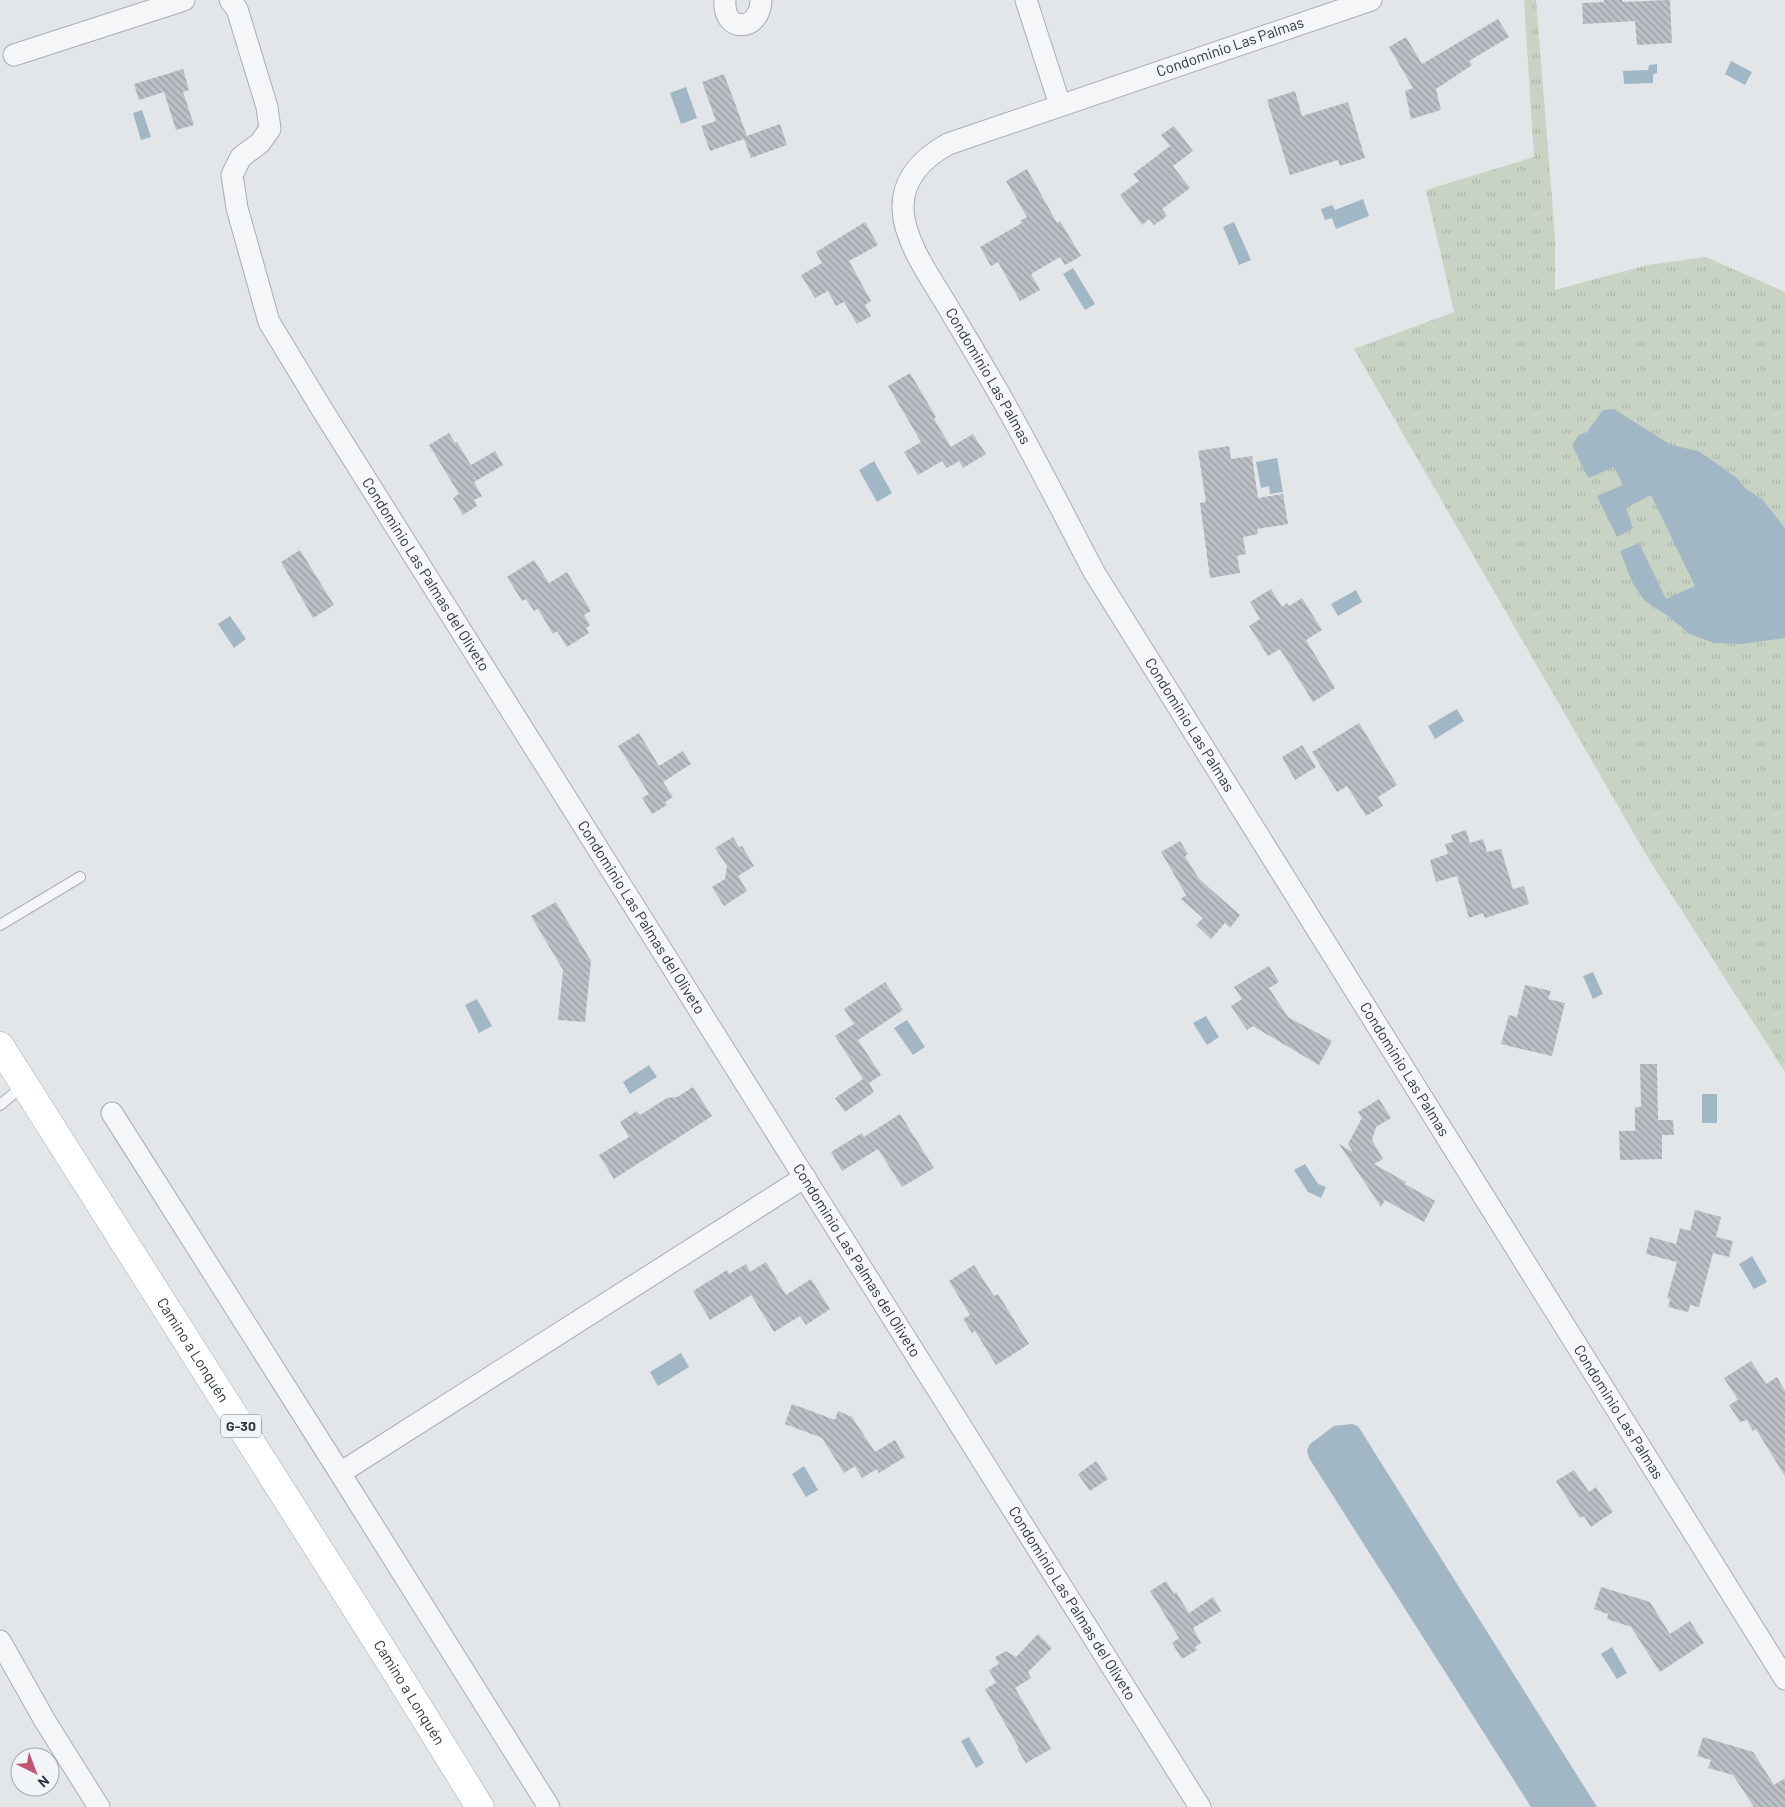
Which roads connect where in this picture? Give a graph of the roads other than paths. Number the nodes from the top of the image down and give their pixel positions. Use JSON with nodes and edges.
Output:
{"nodes":[{"id":1,"x":184,"y":0,"type":"edge"},
{"id":2,"x":230,"y":0,"type":"edge"},
{"id":3,"x":724,"y":0,"type":"edge"},
{"id":4,"x":760,"y":0,"type":"edge"},
{"id":5,"x":1026,"y":0,"type":"edge"},
{"id":6,"x":1371,"y":0,"type":"edge"},
{"id":7,"x":14,"y":55,"type":"dead end"},
{"id":8,"x":1060,"y":105,"type":"junction"},
{"id":9,"x":80,"y":877,"type":"dead end"},
{"id":10,"x":0,"y":925,"type":"edge"},
{"id":11,"x":0,"y":1046,"type":"edge"},
{"id":12,"x":24,"y":1084,"type":"junction"},
{"id":13,"x":0,"y":1104,"type":"edge"},
{"id":14,"x":112,"y":1113,"type":"dead end"},
{"id":15,"x":805,"y":1176,"type":"junction"},
{"id":16,"x":340,"y":1473,"type":"junction"},
{"id":17,"x":1,"y":1646,"type":"edge"},
{"id":18,"x":1785,"y":1679,"type":"edge"},
{"id":19,"x":99,"y":1807,"type":"edge"},
{"id":20,"x":480,"y":1807,"type":"edge"},
{"id":21,"x":549,"y":1807,"type":"edge"},
{"id":22,"x":1200,"y":1807,"type":"edge"}],
"edges":[{"from":1,"to":7,"type":"street"},
{"from":2,"to":15,"type":"street","name":"Condominio Las Palmas del Oliveto"},
{"from":3,"to":4,"type":"street"},
{"from":5,"to":8,"type":"street"},
{"from":6,"to":8,"type":"street","name":"Condominio Las Palmas"},
{"from":8,"to":18,"type":"street","name":"Condominio Las Palmas"},
{"from":9,"to":10,"type":"lane"},
{"from":11,"to":12,"type":"main road","name":"Camino a Lonquén","number":"G-30"},
{"from":12,"to":13,"type":"lane"},
{"from":12,"to":20,"type":"main road","name":"Camino a Lonquén","number":"G-30"},
{"from":14,"to":16,"type":"street"},
{"from":15,"to":16,"type":"street"},
{"from":15,"to":22,"type":"street","name":"Condominio Las Palmas del Oliveto"},
{"from":16,"to":21,"type":"street"},
{"from":17,"to":19,"type":"street"}]}
